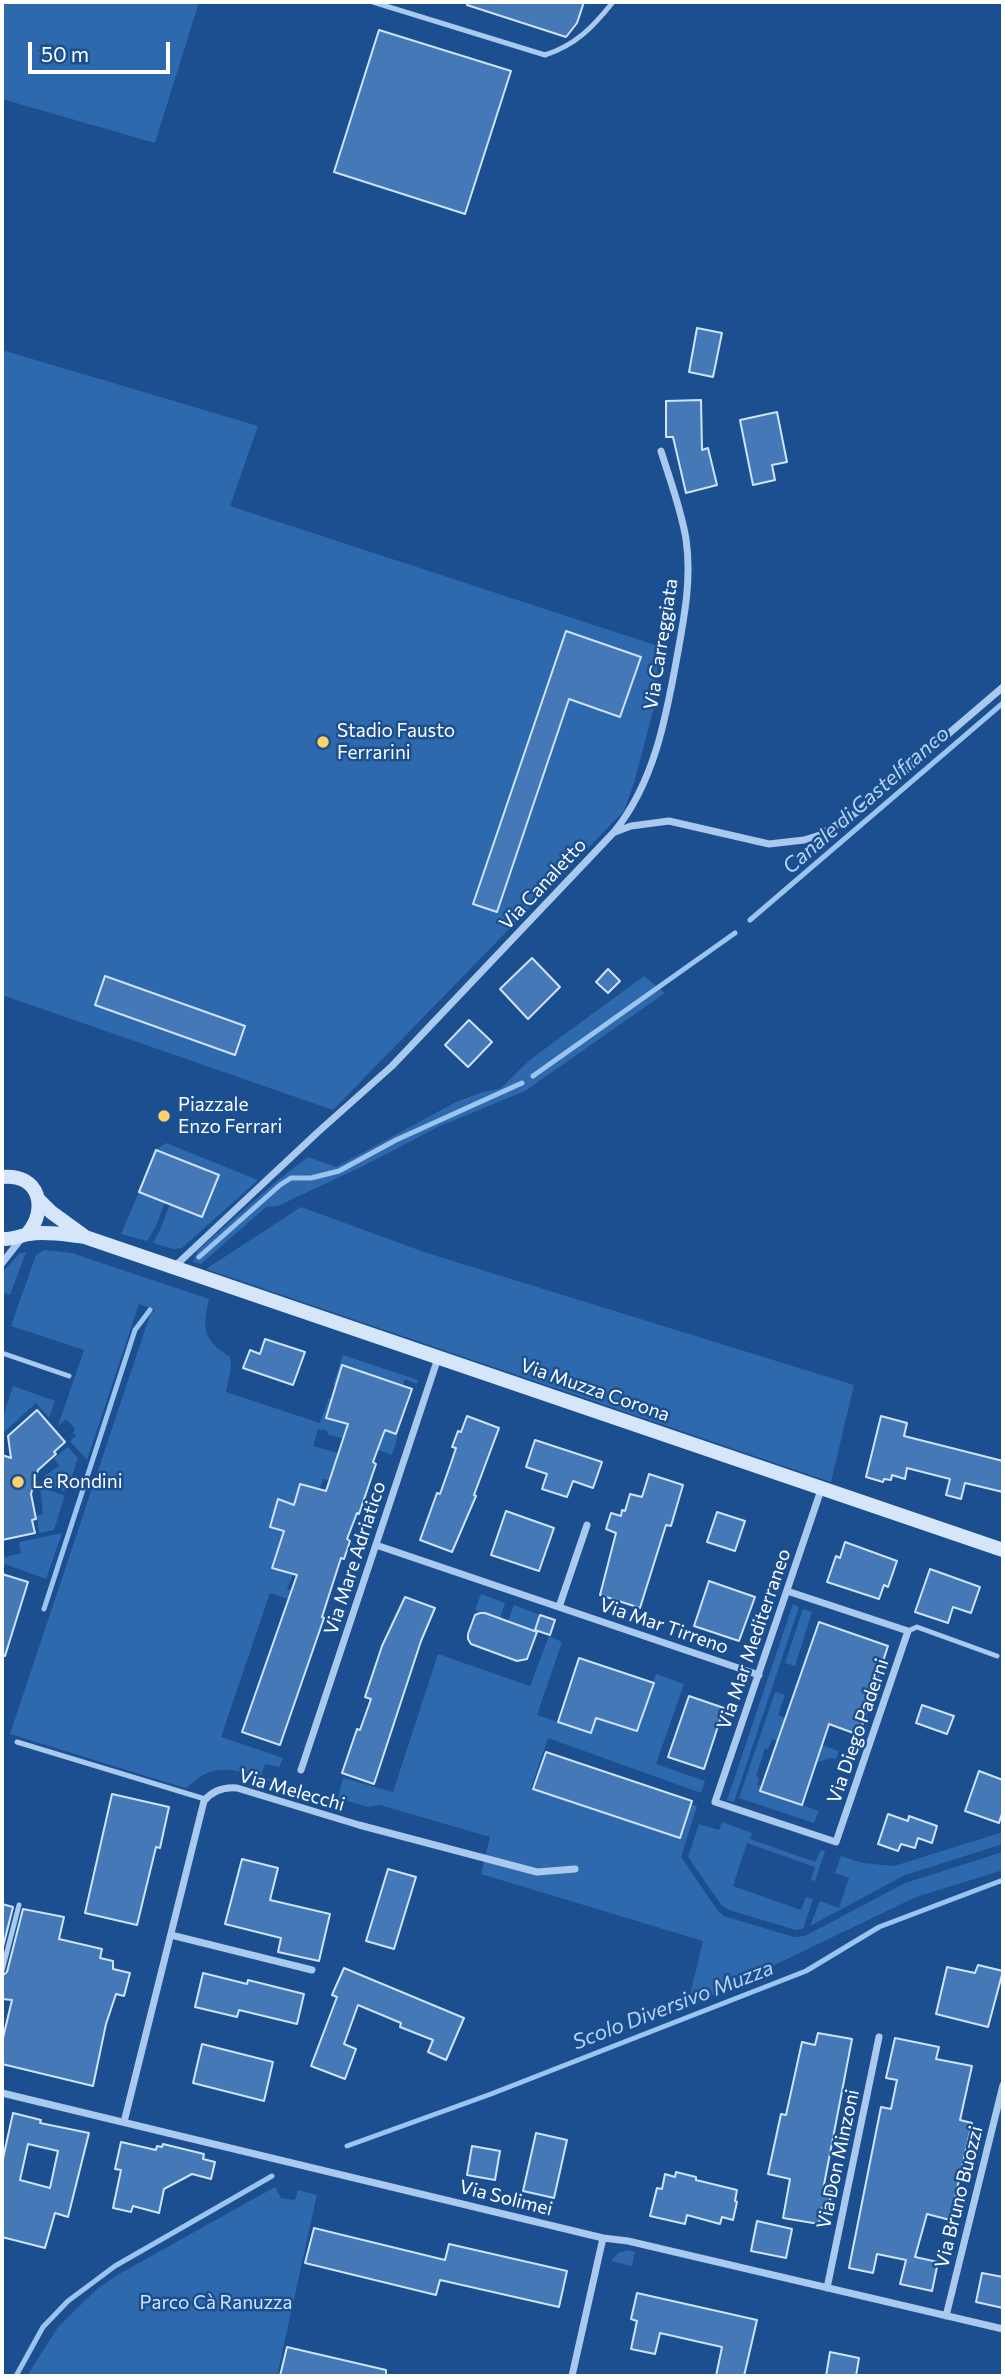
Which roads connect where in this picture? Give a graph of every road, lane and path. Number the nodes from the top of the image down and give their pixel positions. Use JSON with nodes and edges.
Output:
{"nodes":[{"id":1,"x":373,"y":2,"type":"edge"},
{"id":2,"x":613,"y":2,"type":"edge"},
{"id":3,"x":661,"y":451,"type":"dead end"},
{"id":4,"x":1003,"y":687,"type":"edge"},
{"id":5,"x":614,"y":832,"type":"junction"},
{"id":6,"x":2,"y":1177,"type":"edge"},
{"id":7,"x":38,"y":1199,"type":"junction"},
{"id":8,"x":25,"y":1235,"type":"junction"},
{"id":9,"x":85,"y":1237,"type":"junction"},
{"id":10,"x":2,"y":1239,"type":"edge"},
{"id":11,"x":2,"y":1263,"type":"edge"},
{"id":12,"x":173,"y":1267,"type":"junction"},
{"id":13,"x":2,"y":1353,"type":"edge"},
{"id":14,"x":438,"y":1357,"type":"junction"},
{"id":15,"x":69,"y":1376,"type":"dead end"},
{"id":16,"x":822,"y":1487,"type":"junction"},
{"id":17,"x":587,"y":1525,"type":"dead end"},
{"id":18,"x":376,"y":1545,"type":"junction"},
{"id":19,"x":1003,"y":1550,"type":"edge"},
{"id":20,"x":787,"y":1591,"type":"junction"},
{"id":21,"x":559,"y":1608,"type":"junction"},
{"id":22,"x":908,"y":1631,"type":"junction"},
{"id":23,"x":997,"y":1656,"type":"dead end"},
{"id":24,"x":759,"y":1675,"type":"junction"},
{"id":25,"x":17,"y":1742,"type":"dead end"},
{"id":26,"x":301,"y":1770,"type":"dead end"},
{"id":27,"x":205,"y":1799,"type":"junction"},
{"id":28,"x":715,"y":1802,"type":"joint"},
{"id":29,"x":575,"y":1869,"type":"dead end"},
{"id":30,"x":19,"y":1905,"type":"dead end"},
{"id":31,"x":170,"y":1935,"type":"junction"},
{"id":32,"x":312,"y":1970,"type":"dead end"},
{"id":33,"x":2,"y":1971,"type":"edge"},
{"id":34,"x":879,"y":2037,"type":"dead end"},
{"id":35,"x":1003,"y":2085,"type":"edge"},
{"id":36,"x":2,"y":2093,"type":"edge"},
{"id":37,"x":124,"y":2122,"type":"junction"},
{"id":38,"x":603,"y":2238,"type":"junction"},
{"id":39,"x":827,"y":2288,"type":"junction"},
{"id":40,"x":946,"y":2316,"type":"junction"},
{"id":41,"x":1003,"y":2329,"type":"edge"},
{"id":42,"x":572,"y":2376,"type":"edge"}],
"edges":[{"from":1,"to":2,"type":"lane"},
{"from":3,"to":5,"type":"street","name":"Via Carreggiata"},
{"from":4,"to":5,"type":"street","name":"Via Canaletto"},
{"from":5,"to":12,"type":"street","name":"Via Canaletto"},
{"from":6,"to":7,"type":"street"},
{"from":7,"to":8,"type":"street"},
{"from":7,"to":9,"type":"street"},
{"from":8,"to":9,"type":"street"},
{"from":8,"to":10,"type":"street"},
{"from":8,"to":11,"type":"street"},
{"from":9,"to":12,"type":"street","name":"Via Muzza Corona"},
{"from":12,"to":14,"type":"street","name":"Via Muzza Corona"},
{"from":13,"to":15,"type":"lane"},
{"from":14,"to":16,"type":"street","name":"Via Muzza Corona"},
{"from":14,"to":18,"type":"street","name":"Via Mare Adriatico"},
{"from":16,"to":19,"type":"street","name":"Via Muzza Corona"},
{"from":16,"to":20,"type":"street","name":"Via Mar Mediterraneo"},
{"from":17,"to":21,"type":"street"},
{"from":18,"to":21,"type":"street","name":"Via Mar Tirreno"},
{"from":18,"to":26,"type":"street","name":"Via Mare Adriatico"},
{"from":20,"to":22,"type":"street"},
{"from":20,"to":24,"type":"street","name":"Via Mar Mediterraneo"},
{"from":21,"to":24,"type":"street","name":"Via Mar Tirreno"},
{"from":22,"to":23,"type":"lane"},
{"from":22,"to":28,"type":"street","name":"Via Diego Paderni"},
{"from":24,"to":28,"type":"street","name":"Via Mar Mediterraneo"},
{"from":25,"to":27,"type":"lane"},
{"from":27,"to":29,"type":"street","name":"Via Melecchi"},
{"from":27,"to":31,"type":"street"},
{"from":30,"to":33,"type":"lane"},
{"from":31,"to":32,"type":"street"},
{"from":31,"to":37,"type":"street"},
{"from":34,"to":39,"type":"street","name":"Via Don Minzoni"},
{"from":35,"to":40,"type":"street","name":"Via Bruno Buozzi"},
{"from":36,"to":37,"type":"street","name":"Via Solimei"},
{"from":37,"to":38,"type":"street","name":"Via Solimei"},
{"from":38,"to":39,"type":"street","name":"Via Solimei"},
{"from":38,"to":42,"type":"street"},
{"from":39,"to":40,"type":"street","name":"Via Solimei"},
{"from":40,"to":41,"type":"street","name":"Via Solimei"}]}
